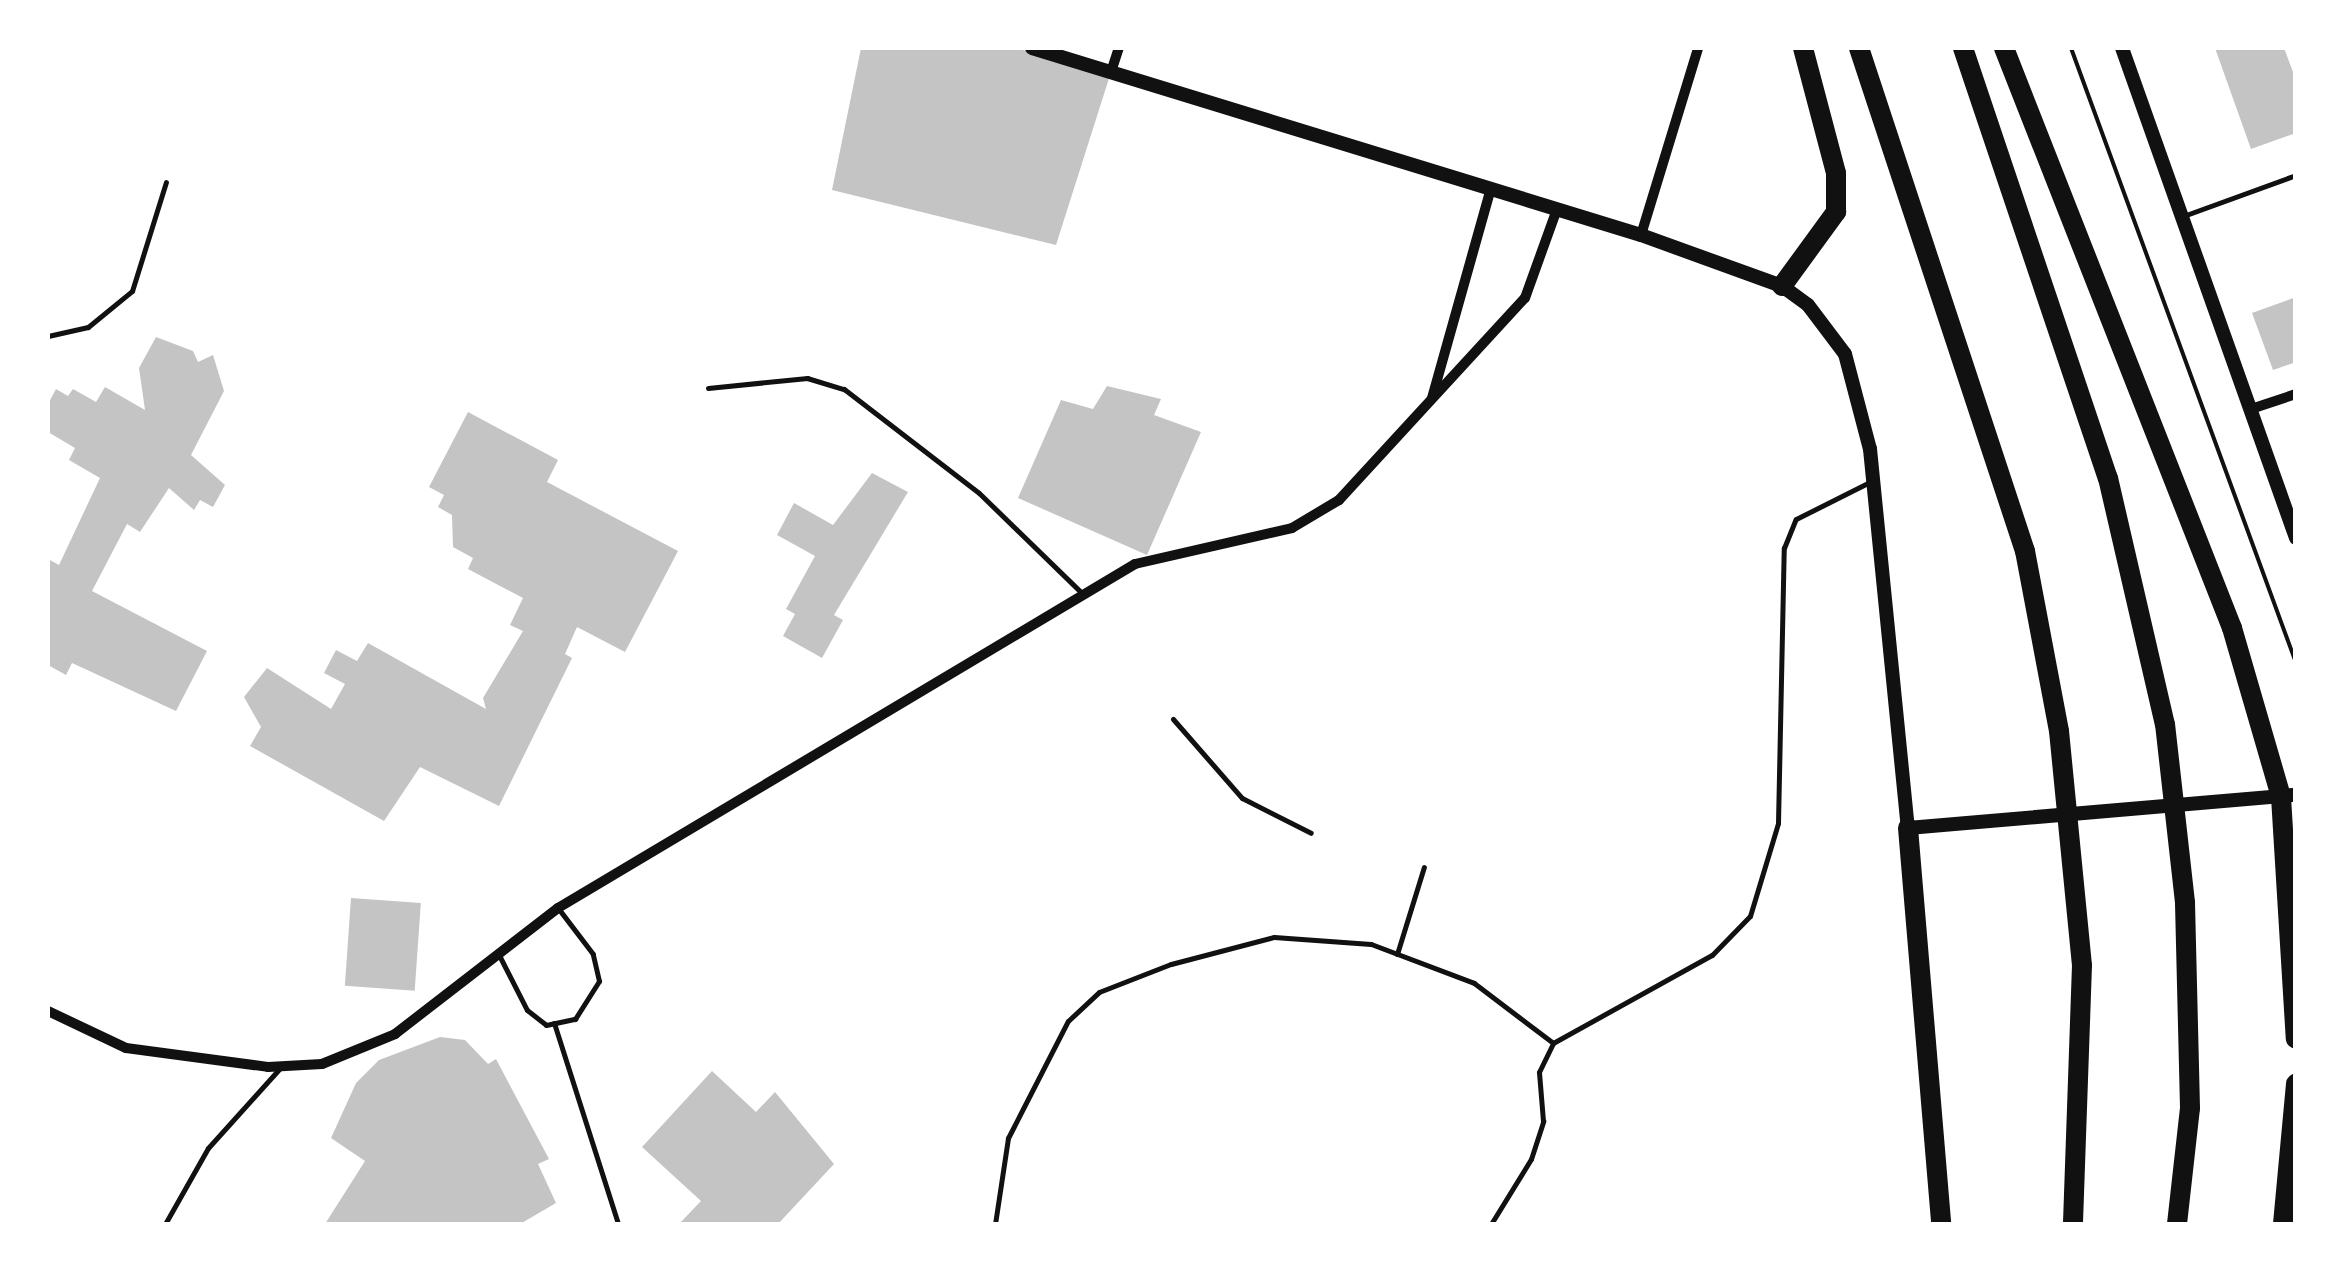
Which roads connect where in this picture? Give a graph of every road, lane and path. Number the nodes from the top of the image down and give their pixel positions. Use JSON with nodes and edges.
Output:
{"nodes":[{"id":1,"x":1032,"y":48,"type":"edge"},
{"id":2,"x":1118,"y":48,"type":"edge"},
{"id":3,"x":1698,"y":48,"type":"edge"},
{"id":4,"x":1803,"y":48,"type":"edge"},
{"id":5,"x":1859,"y":48,"type":"edge"},
{"id":6,"x":1964,"y":48,"type":"edge"},
{"id":7,"x":2004,"y":48,"type":"edge"},
{"id":8,"x":2071,"y":48,"type":"edge"},
{"id":9,"x":2122,"y":48,"type":"edge"},
{"id":10,"x":1111,"y":72,"type":"junction"},
{"id":11,"x":2296,"y":175,"type":"edge"},
{"id":12,"x":166,"y":182,"type":"dead end"},
{"id":13,"x":1492,"y":188,"type":"junction"},
{"id":14,"x":1557,"y":209,"type":"junction"},
{"id":15,"x":2184,"y":216,"type":"junction"},
{"id":16,"x":1641,"y":236,"type":"junction"},
{"id":17,"x":1782,"y":286,"type":"junction"},
{"id":18,"x":48,"y":336,"type":"edge"},
{"id":19,"x":708,"y":388,"type":"dead end"},
{"id":20,"x":2296,"y":394,"type":"edge"},
{"id":21,"x":1429,"y":408,"type":"junction"},
{"id":22,"x":2254,"y":408,"type":"junction"},
{"id":23,"x":1872,"y":481,"type":"junction"},
{"id":24,"x":2296,"y":538,"type":"edge"},
{"id":25,"x":1083,"y":594,"type":"junction"},
{"id":26,"x":2296,"y":663,"type":"edge"},
{"id":27,"x":1173,"y":719,"type":"dead end"},
{"id":28,"x":2288,"y":796,"type":"edge"},
{"id":29,"x":1908,"y":828,"type":"junction"},
{"id":30,"x":1311,"y":833,"type":"dead end"},
{"id":31,"x":1424,"y":866,"type":"dead end"},
{"id":32,"x":558,"y":908,"type":"junction"},
{"id":33,"x":1397,"y":954,"type":"junction"},
{"id":34,"x":500,"y":957,"type":"junction"},
{"id":35,"x":48,"y":1011,"type":"edge"},
{"id":36,"x":554,"y":1024,"type":"junction"},
{"id":37,"x":2296,"y":1039,"type":"edge"},
{"id":38,"x":1553,"y":1043,"type":"junction"},
{"id":39,"x":282,"y":1066,"type":"junction"},
{"id":40,"x":2296,"y":1084,"type":"edge"},
{"id":41,"x":165,"y":1224,"type":"edge"},
{"id":42,"x":618,"y":1224,"type":"edge"},
{"id":43,"x":995,"y":1224,"type":"edge"},
{"id":44,"x":1491,"y":1224,"type":"edge"},
{"id":45,"x":1941,"y":1224,"type":"edge"},
{"id":46,"x":2074,"y":1224,"type":"edge"},
{"id":47,"x":2177,"y":1224,"type":"edge"},
{"id":48,"x":2283,"y":1224,"type":"edge"}],
"edges":[{"from":1,"to":10,"type":"street"},
{"from":2,"to":10,"type":"street"},
{"from":3,"to":16,"type":"street"},
{"from":4,"to":17,"type":"highway"},
{"from":5,"to":46,"type":"highway"},
{"from":6,"to":47,"type":"highway"},
{"from":7,"to":28,"type":"highway"},
{"from":8,"to":26,"type":"path"},
{"from":9,"to":15,"type":"street"},
{"from":10,"to":13,"type":"street"},
{"from":11,"to":15,"type":"lane"},
{"from":12,"to":18,"type":"lane"},
{"from":13,"to":14,"type":"street"},
{"from":13,"to":21,"type":"street"},
{"from":14,"to":16,"type":"street"},
{"from":14,"to":21,"type":"street"},
{"from":15,"to":22,"type":"street"},
{"from":16,"to":17,"type":"street"},
{"from":17,"to":23,"type":"street"},
{"from":19,"to":25,"type":"lane"},
{"from":20,"to":22,"type":"street"},
{"from":21,"to":25,"type":"street"},
{"from":22,"to":24,"type":"street"},
{"from":23,"to":29,"type":"street"},
{"from":23,"to":38,"type":"lane"},
{"from":25,"to":32,"type":"street"},
{"from":27,"to":30,"type":"lane"},
{"from":28,"to":29,"type":"street"},
{"from":28,"to":37,"type":"highway"},
{"from":29,"to":45,"type":"highway"},
{"from":31,"to":33,"type":"lane"},
{"from":32,"to":34,"type":"street"},
{"from":32,"to":36,"type":"lane"},
{"from":33,"to":38,"type":"lane"},
{"from":33,"to":43,"type":"lane"},
{"from":34,"to":36,"type":"lane"},
{"from":34,"to":39,"type":"street"},
{"from":35,"to":39,"type":"street"},
{"from":36,"to":42,"type":"lane"},
{"from":38,"to":44,"type":"lane"},
{"from":39,"to":41,"type":"lane"},
{"from":40,"to":48,"type":"highway"}]}
